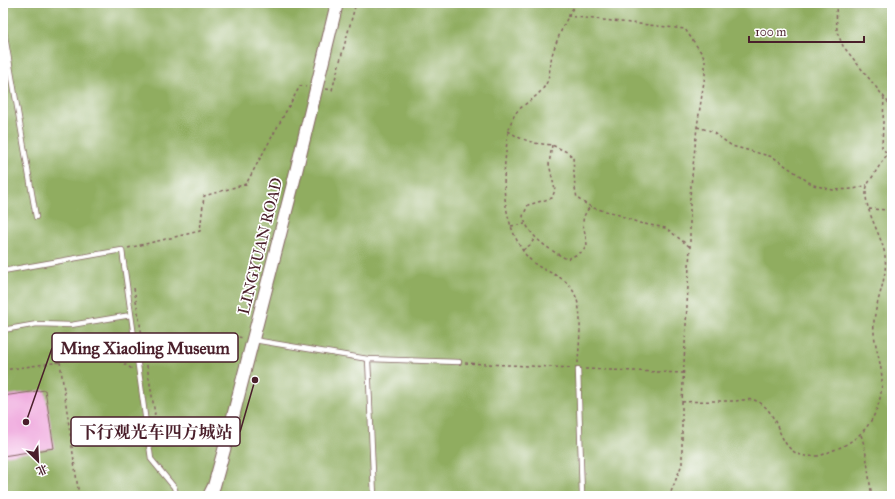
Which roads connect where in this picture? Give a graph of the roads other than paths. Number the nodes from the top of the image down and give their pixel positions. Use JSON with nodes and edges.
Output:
{"nodes":[{"id":1,"x":337,"y":3,"type":"edge"},
{"id":2,"x":3,"y":25,"type":"edge"},
{"id":3,"x":36,"y":217,"type":"dead end"},
{"id":4,"x":3,"y":271,"type":"edge"},
{"id":5,"x":131,"y":315,"type":"junction"},
{"id":6,"x":3,"y":330,"type":"edge"},
{"id":7,"x":253,"y":340,"type":"junction"},
{"id":8,"x":368,"y":358,"type":"junction"},
{"id":9,"x":459,"y":362,"type":"road end"},
{"id":10,"x":578,"y":368,"type":"road end"},
{"id":11,"x":177,"y":496,"type":"edge"},
{"id":12,"x":209,"y":496,"type":"edge"},
{"id":13,"x":374,"y":496,"type":"edge"},
{"id":14,"x":582,"y":496,"type":"edge"}],
"edges":[{"from":1,"to":7,"type":"street","name":"LINGYUAN ROAD"},
{"from":2,"to":3,"type":"lane"},
{"from":4,"to":5,"type":"lane"},
{"from":5,"to":6,"type":"lane"},
{"from":5,"to":11,"type":"lane"},
{"from":7,"to":8,"type":"lane"},
{"from":7,"to":12,"type":"street","name":"LINGYUAN ROAD"},
{"from":8,"to":9,"type":"lane"},
{"from":8,"to":13,"type":"lane"},
{"from":10,"to":14,"type":"lane"}]}
